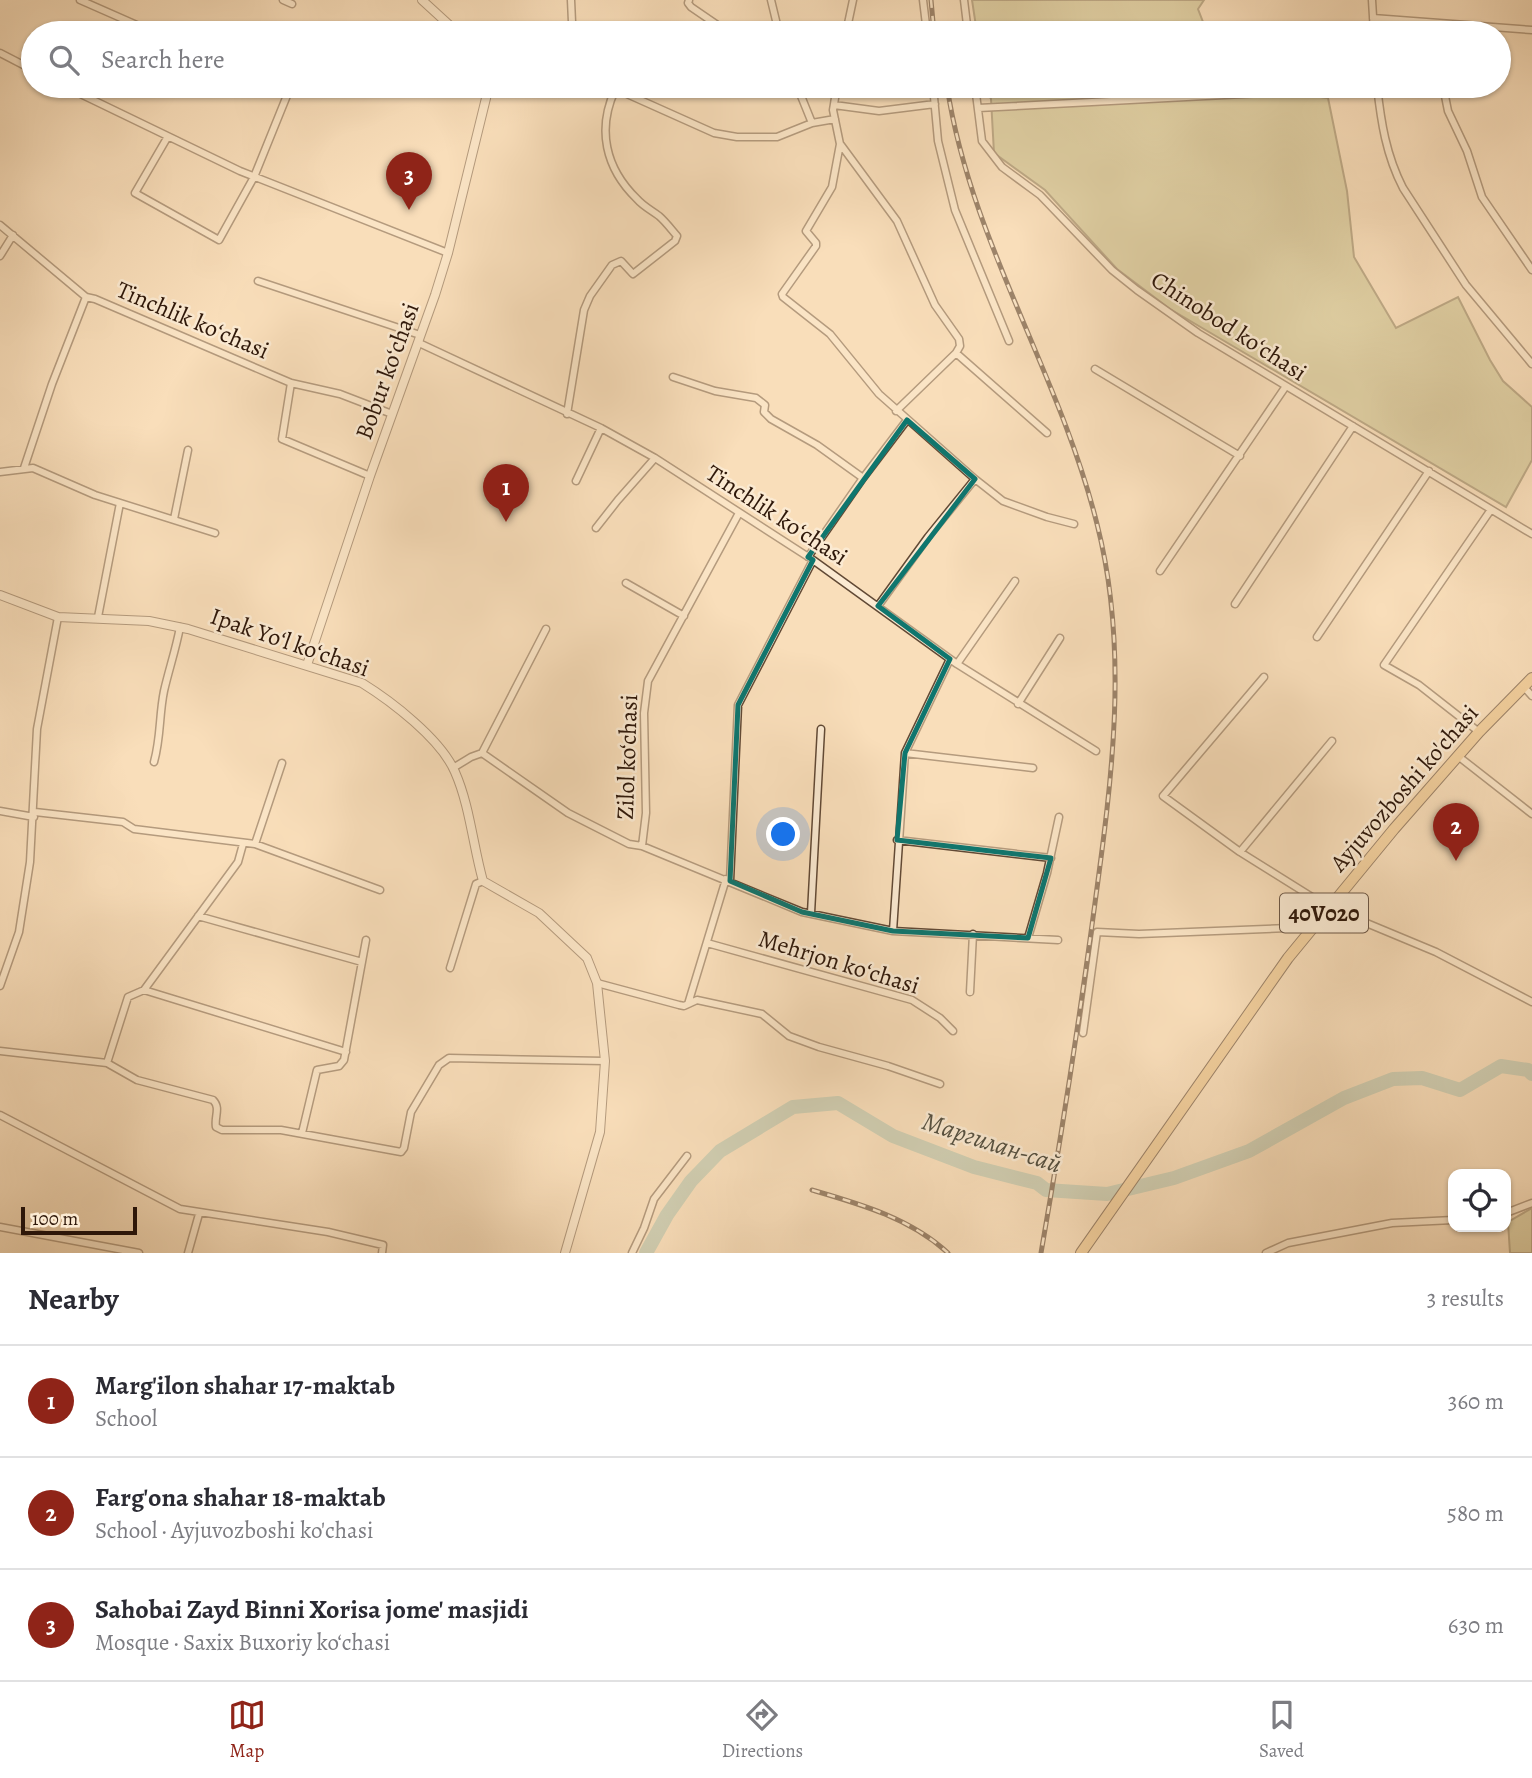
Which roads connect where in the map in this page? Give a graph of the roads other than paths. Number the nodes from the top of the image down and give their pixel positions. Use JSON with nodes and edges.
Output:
{"nodes":[{"id":1,"x":80,"y":0,"type":"edge"},
{"id":2,"x":283,"y":0,"type":"edge"},
{"id":3,"x":422,"y":0,"type":"edge"},
{"id":4,"x":571,"y":0,"type":"edge"},
{"id":5,"x":689,"y":0,"type":"edge"},
{"id":6,"x":771,"y":0,"type":"edge"},
{"id":7,"x":853,"y":0,"type":"edge"},
{"id":8,"x":923,"y":0,"type":"edge"},
{"id":9,"x":964,"y":0,"type":"edge"},
{"id":10,"x":1372,"y":0,"type":"edge"},
{"id":11,"x":292,"y":4,"type":"dead end"},
{"id":12,"x":1373,"y":18,"type":"junction"},
{"id":13,"x":128,"y":21,"type":"edge"},
{"id":14,"x":445,"y":21,"type":"edge"},
{"id":15,"x":572,"y":21,"type":"edge"},
{"id":16,"x":711,"y":21,"type":"edge"},
{"id":17,"x":776,"y":21,"type":"edge"},
{"id":18,"x":849,"y":21,"type":"edge"},
{"id":19,"x":926,"y":21,"type":"edge"},
{"id":20,"x":967,"y":21,"type":"edge"},
{"id":21,"x":1373,"y":21,"type":"edge"},
{"id":22,"x":1408,"y":21,"type":"edge"},
{"id":23,"x":1511,"y":29,"type":"edge"},
{"id":24,"x":1532,"y":30,"type":"edge"},
{"id":25,"x":0,"y":53,"type":"edge"},
{"id":26,"x":21,"y":64,"type":"edge"},
{"id":27,"x":88,"y":98,"type":"edge"},
{"id":28,"x":286,"y":98,"type":"edge"},
{"id":29,"x":486,"y":98,"type":"edge"},
{"id":30,"x":610,"y":98,"type":"edge"},
{"id":31,"x":635,"y":98,"type":"edge"},
{"id":32,"x":802,"y":98,"type":"edge"},
{"id":33,"x":835,"y":98,"type":"edge"},
{"id":34,"x":934,"y":98,"type":"edge"},
{"id":35,"x":977,"y":98,"type":"edge"},
{"id":36,"x":1168,"y":98,"type":"edge"},
{"id":37,"x":1379,"y":98,"type":"edge"},
{"id":38,"x":1445,"y":98,"type":"edge"},
{"id":39,"x":935,"y":104,"type":"junction"},
{"id":40,"x":834,"y":105,"type":"junction"},
{"id":41,"x":978,"y":108,"type":"junction"},
{"id":42,"x":835,"y":119,"type":"junction"},
{"id":43,"x":812,"y":123,"type":"junction"},
{"id":44,"x":167,"y":138,"type":"junction"},
{"id":45,"x":840,"y":144,"type":"junction"},
{"id":46,"x":254,"y":177,"type":"junction"},
{"id":47,"x":0,"y":225,"type":"edge"},
{"id":48,"x":13,"y":235,"type":"junction"},
{"id":49,"x":448,"y":253,"type":"junction"},
{"id":50,"x":0,"y":256,"type":"edge"},
{"id":51,"x":1532,"y":271,"type":"edge"},
{"id":52,"x":258,"y":281,"type":"dead end"},
{"id":53,"x":86,"y":297,"type":"junction"},
{"id":54,"x":420,"y":339,"type":"junction"},
{"id":55,"x":1009,"y":341,"type":"dead end"},
{"id":56,"x":956,"y":353,"type":"junction"},
{"id":57,"x":1532,"y":364,"type":"edge"},
{"id":58,"x":1095,"y":369,"type":"dead end"},
{"id":59,"x":673,"y":377,"type":"dead end"},
{"id":60,"x":291,"y":383,"type":"junction"},
{"id":61,"x":1286,"y":386,"type":"junction"},
{"id":62,"x":896,"y":411,"type":"junction"},
{"id":63,"x":392,"y":414,"type":"junction"},
{"id":64,"x":568,"y":414,"type":"junction"},
{"id":65,"x":907,"y":420,"type":"junction"},
{"id":66,"x":1353,"y":426,"type":"junction"},
{"id":67,"x":601,"y":428,"type":"junction"},
{"id":68,"x":1047,"y":433,"type":"dead end"},
{"id":69,"x":188,"y":450,"type":"dead end"},
{"id":70,"x":1240,"y":456,"type":"junction"},
{"id":71,"x":655,"y":458,"type":"junction"},
{"id":72,"x":24,"y":468,"type":"junction"},
{"id":73,"x":1429,"y":471,"type":"junction"},
{"id":74,"x":0,"y":472,"type":"edge"},
{"id":75,"x":370,"y":476,"type":"junction"},
{"id":76,"x":863,"y":478,"type":"junction"},
{"id":77,"x":975,"y":480,"type":"junction"},
{"id":78,"x":576,"y":481,"type":"dead end"},
{"id":79,"x":120,"y":503,"type":"junction"},
{"id":80,"x":1490,"y":511,"type":"junction"},
{"id":81,"x":739,"y":513,"type":"junction"},
{"id":82,"x":174,"y":519,"type":"junction"},
{"id":83,"x":1074,"y":524,"type":"dead end"},
{"id":84,"x":596,"y":528,"type":"dead end"},
{"id":85,"x":215,"y":533,"type":"dead end"},
{"id":86,"x":1532,"y":534,"type":"edge"},
{"id":87,"x":811,"y":559,"type":"junction"},
{"id":88,"x":1160,"y":571,"type":"dead end"},
{"id":89,"x":1015,"y":581,"type":"dead end"},
{"id":90,"x":626,"y":583,"type":"dead end"},
{"id":91,"x":0,"y":595,"type":"edge"},
{"id":92,"x":1235,"y":604,"type":"dead end"},
{"id":93,"x":878,"y":606,"type":"junction"},
{"id":94,"x":684,"y":616,"type":"junction"},
{"id":95,"x":58,"y":617,"type":"junction"},
{"id":96,"x":98,"y":617,"type":"junction"},
{"id":97,"x":180,"y":627,"type":"junction"},
{"id":98,"x":546,"y":629,"type":"dead end"},
{"id":99,"x":1317,"y":637,"type":"dead end"},
{"id":100,"x":1060,"y":638,"type":"dead end"},
{"id":101,"x":950,"y":659,"type":"junction"},
{"id":102,"x":957,"y":664,"type":"junction"},
{"id":103,"x":307,"y":665,"type":"junction"},
{"id":104,"x":1264,"y":677,"type":"dead end"},
{"id":105,"x":1532,"y":678,"type":"edge"},
{"id":106,"x":1523,"y":686,"type":"junction"},
{"id":107,"x":1532,"y":696,"type":"edge"},
{"id":108,"x":1018,"y":704,"type":"junction"},
{"id":109,"x":821,"y":729,"type":"dead end"},
{"id":110,"x":1479,"y":732,"type":"junction"},
{"id":111,"x":1332,"y":741,"type":"dead end"},
{"id":112,"x":1096,"y":751,"type":"dead end"},
{"id":113,"x":482,"y":753,"type":"junction"},
{"id":114,"x":905,"y":753,"type":"junction"},
{"id":115,"x":1458,"y":756,"type":"junction"},
{"id":116,"x":154,"y":762,"type":"dead end"},
{"id":117,"x":282,"y":763,"type":"dead end"},
{"id":118,"x":453,"y":768,"type":"junction"},
{"id":119,"x":1033,"y":768,"type":"dead end"},
{"id":120,"x":0,"y":810,"type":"edge"},
{"id":121,"x":34,"y":814,"type":"junction"},
{"id":122,"x":1532,"y":814,"type":"edge"},
{"id":123,"x":1059,"y":817,"type":"dead end"},
{"id":124,"x":897,"y":840,"type":"junction"},
{"id":125,"x":243,"y":844,"type":"junction"},
{"id":126,"x":255,"y":844,"type":"junction"},
{"id":127,"x":642,"y":846,"type":"junction"},
{"id":128,"x":1240,"y":852,"type":"junction"},
{"id":129,"x":1051,"y":858,"type":"junction"},
{"id":130,"x":728,"y":880,"type":"junction"},
{"id":131,"x":483,"y":881,"type":"junction"},
{"id":132,"x":380,"y":890,"type":"dead end"},
{"id":133,"x":1328,"y":907,"type":"junction"},
{"id":134,"x":811,"y":913,"type":"junction"},
{"id":135,"x":198,"y":916,"type":"junction"},
{"id":136,"x":1313,"y":927,"type":"junction"},
{"id":137,"x":893,"y":931,"type":"junction"},
{"id":138,"x":973,"y":934,"type":"junction"},
{"id":139,"x":1028,"y":938,"type":"junction"},
{"id":140,"x":366,"y":940,"type":"dead end"},
{"id":141,"x":1058,"y":940,"type":"dead end"},
{"id":142,"x":706,"y":943,"type":"junction"},
{"id":143,"x":362,"y":962,"type":"junction"},
{"id":144,"x":450,"y":968,"type":"dead end"},
{"id":145,"x":597,"y":983,"type":"junction"},
{"id":146,"x":0,"y":986,"type":"edge"},
{"id":147,"x":144,"y":990,"type":"junction"},
{"id":148,"x":970,"y":992,"type":"dead end"},
{"id":149,"x":1532,"y":1002,"type":"edge"},
{"id":150,"x":688,"y":1004,"type":"junction"},
{"id":151,"x":953,"y":1031,"type":"dead end"},
{"id":152,"x":1083,"y":1033,"type":"dead end"},
{"id":153,"x":0,"y":1051,"type":"edge"},
{"id":154,"x":345,"y":1052,"type":"junction"},
{"id":155,"x":605,"y":1061,"type":"junction"},
{"id":156,"x":107,"y":1063,"type":"junction"},
{"id":157,"x":940,"y":1084,"type":"dead end"},
{"id":158,"x":0,"y":1115,"type":"edge"},
{"id":159,"x":302,"y":1133,"type":"junction"},
{"id":160,"x":687,"y":1156,"type":"dead end"},
{"id":161,"x":1532,"y":1203,"type":"edge"},
{"id":162,"x":1511,"y":1211,"type":"edge"},
{"id":163,"x":198,"y":1214,"type":"junction"},
{"id":164,"x":1448,"y":1220,"type":"edge"},
{"id":165,"x":0,"y":1227,"type":"edge"},
{"id":166,"x":139,"y":1253,"type":"edge"},
{"id":167,"x":188,"y":1253,"type":"edge"},
{"id":168,"x":382,"y":1253,"type":"edge"},
{"id":169,"x":565,"y":1253,"type":"edge"},
{"id":170,"x":632,"y":1253,"type":"edge"},
{"id":171,"x":1081,"y":1253,"type":"edge"},
{"id":172,"x":1269,"y":1253,"type":"edge"}],
"edges":[{"from":1,"to":13,"type":"street"},
{"from":2,"to":11,"type":"street"},
{"from":3,"to":14,"type":"street"},
{"from":4,"to":15,"type":"street"},
{"from":5,"to":16,"type":"street"},
{"from":6,"to":17,"type":"street"},
{"from":7,"to":18,"type":"street"},
{"from":8,"to":19,"type":"street"},
{"from":9,"to":20,"type":"street"},
{"from":10,"to":12,"type":"street"},
{"from":12,"to":21,"type":"street"},
{"from":12,"to":22,"type":"street"},
{"from":23,"to":24,"type":"street"},
{"from":25,"to":26,"type":"street"},
{"from":27,"to":44,"type":"street"},
{"from":28,"to":46,"type":"street"},
{"from":29,"to":49,"type":"street","name":"Bobur koʻchasi"},
{"from":30,"to":64,"type":"street"},
{"from":31,"to":43,"type":"street"},
{"from":32,"to":43,"type":"street"},
{"from":33,"to":40,"type":"street"},
{"from":34,"to":39,"type":"street"},
{"from":35,"to":41,"type":"street","name":"Chinobod koʻchasi"},
{"from":36,"to":41,"type":"street"},
{"from":37,"to":57,"type":"street"},
{"from":38,"to":51,"type":"street"},
{"from":39,"to":40,"type":"street"},
{"from":39,"to":55,"type":"street"},
{"from":40,"to":42,"type":"street"},
{"from":41,"to":61,"type":"street","name":"Chinobod koʻchasi"},
{"from":42,"to":43,"type":"street"},
{"from":42,"to":45,"type":"street"},
{"from":44,"to":46,"type":"street"},
{"from":44,"to":46,"type":"street"},
{"from":45,"to":56,"type":"street"},
{"from":45,"to":62,"type":"street"},
{"from":46,"to":49,"type":"street"},
{"from":47,"to":48,"type":"street","name":"Tinchlik koʻchasi"},
{"from":48,"to":50,"type":"street"},
{"from":48,"to":53,"type":"street","name":"Tinchlik koʻchasi"},
{"from":49,"to":54,"type":"street","name":"Bobur koʻchasi"},
{"from":52,"to":54,"type":"street","name":"Tinchlik koʻchasi"},
{"from":53,"to":60,"type":"street","name":"Tinchlik koʻchasi"},
{"from":53,"to":72,"type":"street"},
{"from":54,"to":63,"type":"street","name":"Bobur koʻchasi"},
{"from":54,"to":64,"type":"street","name":"Tinchlik koʻchasi"},
{"from":56,"to":62,"type":"street"},
{"from":56,"to":68,"type":"street"},
{"from":58,"to":70,"type":"street"},
{"from":59,"to":76,"type":"street"},
{"from":60,"to":63,"type":"street","name":"Tinchlik koʻchasi"},
{"from":60,"to":75,"type":"street"},
{"from":61,"to":66,"type":"street","name":"Chinobod koʻchasi"},
{"from":61,"to":70,"type":"street"},
{"from":62,"to":65,"type":"street"},
{"from":63,"to":75,"type":"street","name":"Bobur koʻchasi"},
{"from":64,"to":67,"type":"street","name":"Tinchlik koʻchasi"},
{"from":65,"to":76,"type":"street"},
{"from":65,"to":77,"type":"street"},
{"from":66,"to":73,"type":"street","name":"Chinobod koʻchasi"},
{"from":66,"to":92,"type":"street"},
{"from":67,"to":71,"type":"street","name":"Tinchlik koʻchasi"},
{"from":67,"to":78,"type":"street"},
{"from":69,"to":82,"type":"street"},
{"from":70,"to":88,"type":"street"},
{"from":71,"to":81,"type":"street","name":"Tinchlik koʻchasi"},
{"from":71,"to":84,"type":"street"},
{"from":72,"to":74,"type":"street"},
{"from":72,"to":79,"type":"street"},
{"from":73,"to":80,"type":"street","name":"Chinobod koʻchasi"},
{"from":73,"to":99,"type":"street"},
{"from":75,"to":103,"type":"street","name":"Bobur koʻchasi"},
{"from":76,"to":87,"type":"street"},
{"from":77,"to":83,"type":"street"},
{"from":77,"to":93,"type":"street"},
{"from":79,"to":82,"type":"street"},
{"from":79,"to":96,"type":"street"},
{"from":80,"to":86,"type":"street","name":"Chinobod koʻchasi"},
{"from":80,"to":110,"type":"street"},
{"from":81,"to":87,"type":"street","name":"Tinchlik koʻchasi"},
{"from":81,"to":94,"type":"street","name":"Zilol ko‘chasi"},
{"from":82,"to":85,"type":"street"},
{"from":87,"to":93,"type":"street","name":"Tinchlik koʻchasi"},
{"from":87,"to":130,"type":"street"},
{"from":89,"to":102,"type":"street"},
{"from":90,"to":94,"type":"street"},
{"from":91,"to":95,"type":"street","name":"Ipak Yoʻl koʻchasi"},
{"from":93,"to":101,"type":"street","name":"Tinchlik koʻchasi"},
{"from":94,"to":127,"type":"street","name":"Zilol ko‘chasi"},
{"from":95,"to":96,"type":"street","name":"Ipak Yoʻl koʻchasi"},
{"from":95,"to":121,"type":"street"},
{"from":96,"to":97,"type":"street","name":"Ipak Yoʻl koʻchasi"},
{"from":97,"to":103,"type":"street","name":"Ipak Yoʻl koʻchasi"},
{"from":97,"to":116,"type":"street"},
{"from":98,"to":113,"type":"street"},
{"from":100,"to":108,"type":"street"},
{"from":101,"to":102,"type":"street","name":"Tinchlik koʻchasi"},
{"from":101,"to":114,"type":"street"},
{"from":102,"to":108,"type":"street","name":"Tinchlik koʻchasi"},
{"from":103,"to":118,"type":"street","name":"Ipak Yoʻl koʻchasi"},
{"from":104,"to":128,"type":"street"},
{"from":105,"to":106,"type":"main road","name":"Ayjuvozboshi ko'chasi","number":"40V020"},
{"from":106,"to":107,"type":"street"},
{"from":106,"to":110,"type":"main road","name":"Ayjuvozboshi ko'chasi","number":"40V020"},
{"from":108,"to":112,"type":"street","name":"Tinchlik koʻchasi"},
{"from":109,"to":134,"type":"street"},
{"from":110,"to":115,"type":"main road","name":"Ayjuvozboshi ko'chasi","number":"40V020"},
{"from":111,"to":128,"type":"street"},
{"from":113,"to":118,"type":"street"},
{"from":113,"to":127,"type":"street"},
{"from":114,"to":119,"type":"street"},
{"from":114,"to":124,"type":"street"},
{"from":115,"to":122,"type":"street"},
{"from":115,"to":133,"type":"main road","name":"Ayjuvozboshi ko'chasi","number":"40V020"},
{"from":117,"to":126,"type":"street"},
{"from":118,"to":131,"type":"street","name":"Ipak Yoʻl koʻchasi"},
{"from":120,"to":121,"type":"street"},
{"from":121,"to":125,"type":"street"},
{"from":121,"to":146,"type":"street"},
{"from":123,"to":129,"type":"street"},
{"from":124,"to":129,"type":"street"},
{"from":124,"to":137,"type":"street"},
{"from":125,"to":126,"type":"street"},
{"from":125,"to":135,"type":"street"},
{"from":126,"to":132,"type":"street"},
{"from":127,"to":130,"type":"street","name":"Zilol ko‘chasi"},
{"from":128,"to":133,"type":"street"},
{"from":129,"to":139,"type":"street"},
{"from":130,"to":134,"type":"street","name":"Zilol ko‘chasi"},
{"from":130,"to":142,"type":"street"},
{"from":131,"to":144,"type":"street"},
{"from":131,"to":145,"type":"street"},
{"from":133,"to":136,"type":"main road","name":"Ayjuvozboshi ko'chasi","number":"40V020"},
{"from":133,"to":149,"type":"street"},
{"from":134,"to":137,"type":"street","name":"Zilol ko‘chasi"},
{"from":135,"to":143,"type":"street"},
{"from":135,"to":147,"type":"street"},
{"from":136,"to":152,"type":"street"},
{"from":136,"to":171,"type":"main road","name":"Ayjuvozboshi ko'chasi","number":"40V020"},
{"from":137,"to":138,"type":"street","name":"Zilol ko‘chasi"},
{"from":138,"to":139,"type":"street","name":"Zilol ko‘chasi"},
{"from":138,"to":148,"type":"street"},
{"from":139,"to":141,"type":"street","name":"Zilol ko‘chasi"},
{"from":140,"to":143,"type":"street"},
{"from":142,"to":150,"type":"street"},
{"from":142,"to":151,"type":"street","name":"Mehrjon koʻchasi"},
{"from":143,"to":154,"type":"street"},
{"from":145,"to":150,"type":"street"},
{"from":145,"to":155,"type":"street"},
{"from":147,"to":154,"type":"street"},
{"from":147,"to":156,"type":"street"},
{"from":150,"to":157,"type":"street"},
{"from":153,"to":156,"type":"street"},
{"from":154,"to":159,"type":"street"},
{"from":155,"to":159,"type":"street"},
{"from":155,"to":169,"type":"street"},
{"from":156,"to":159,"type":"street"},
{"from":158,"to":163,"type":"street"},
{"from":160,"to":170,"type":"street"},
{"from":161,"to":162,"type":"street"},
{"from":163,"to":167,"type":"street"},
{"from":163,"to":168,"type":"street"},
{"from":164,"to":172,"type":"street"},
{"from":165,"to":166,"type":"street"}]}
